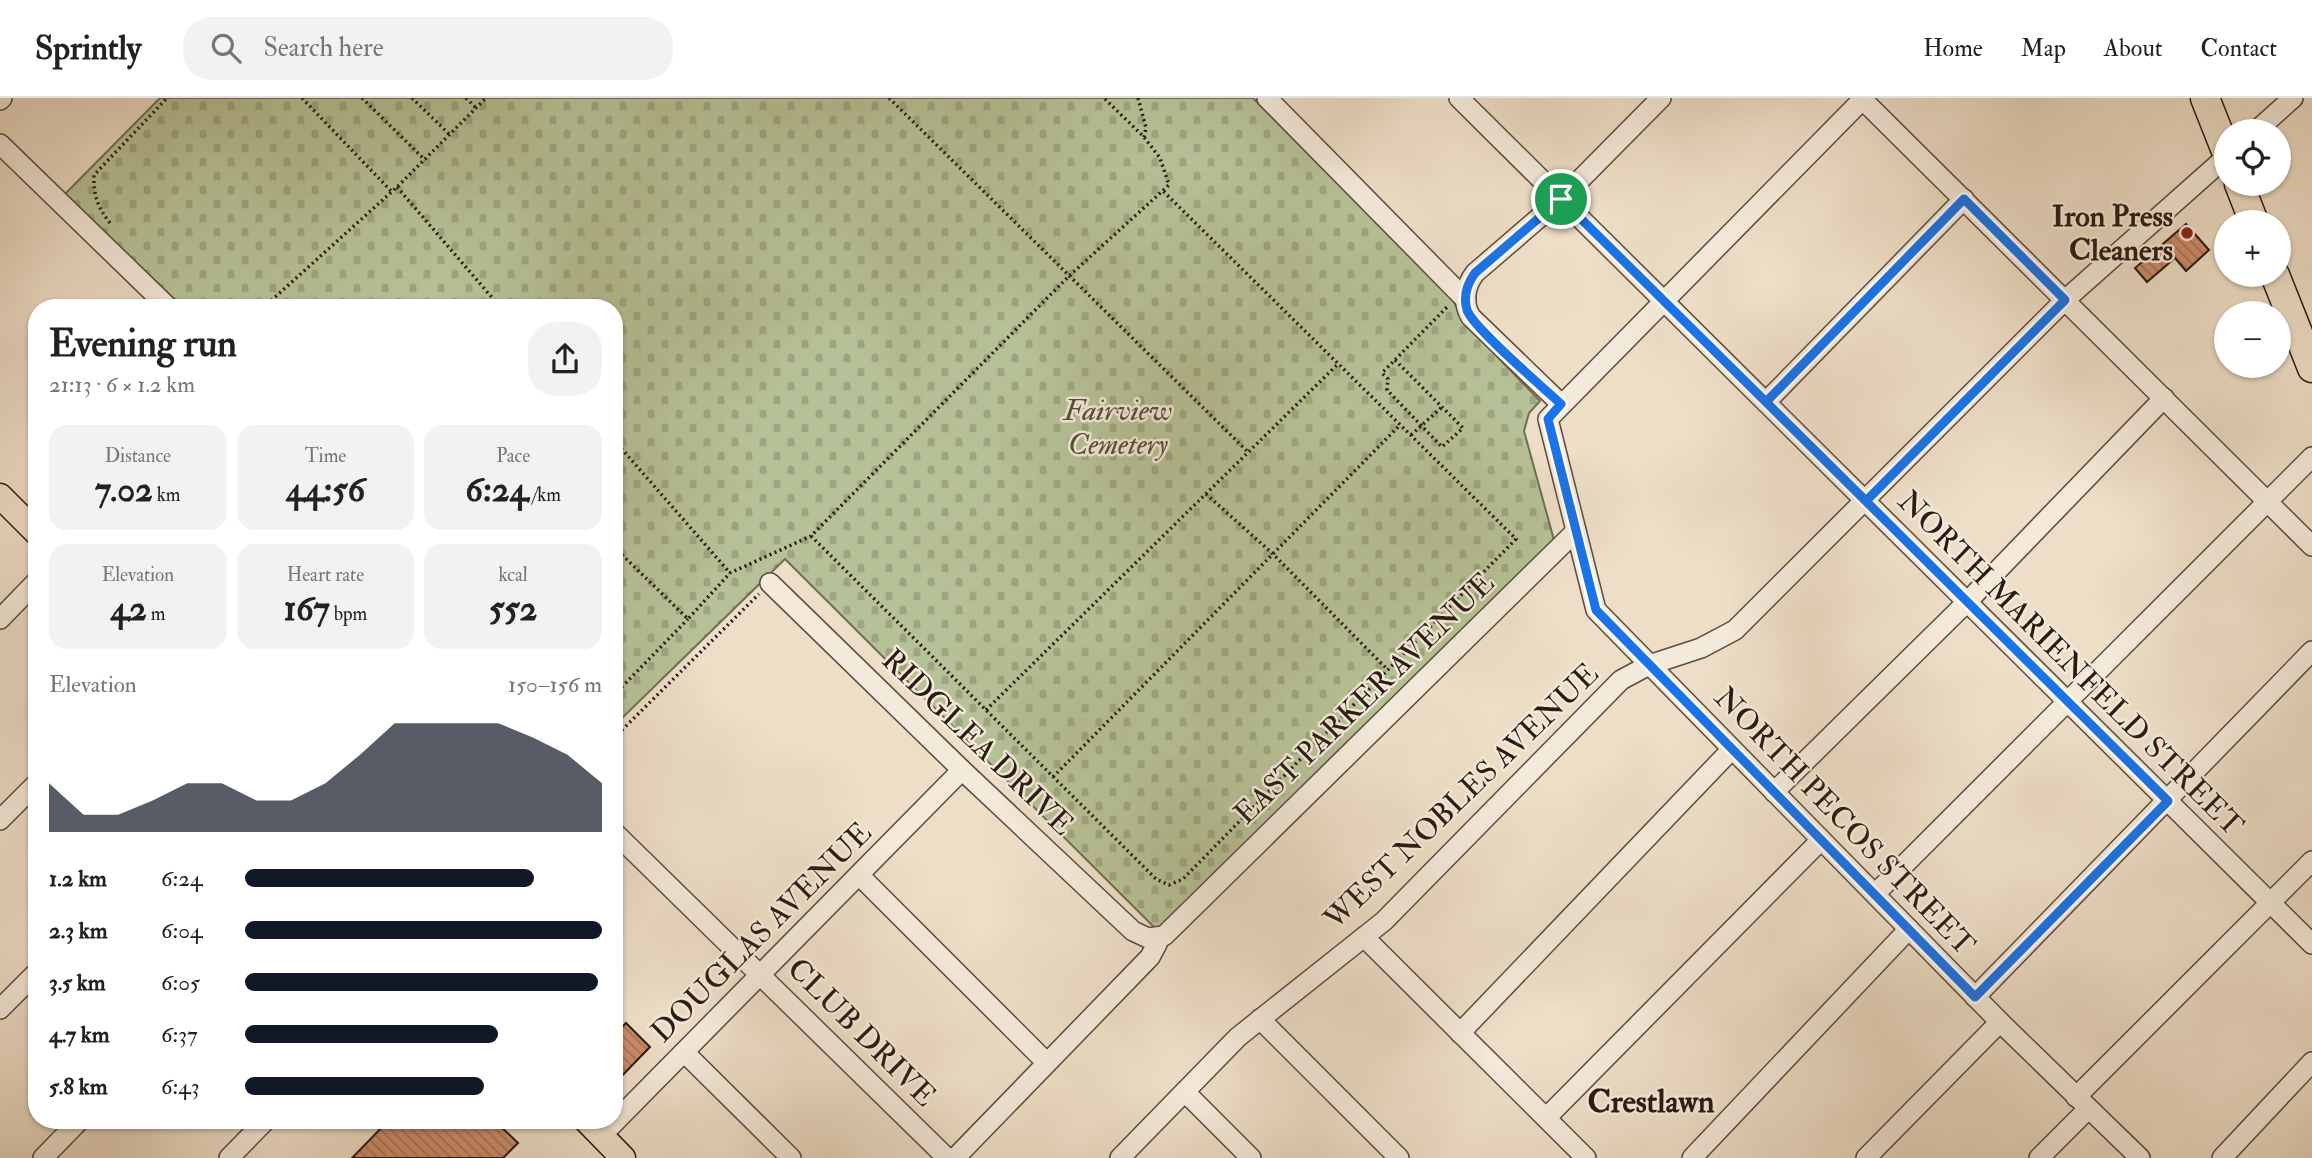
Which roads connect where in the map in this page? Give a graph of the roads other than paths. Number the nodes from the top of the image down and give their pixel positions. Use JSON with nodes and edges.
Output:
{"nodes":[{"id":1,"x":1267,"y":98,"type":"edge"},
{"id":2,"x":1661,"y":98,"type":"edge"},
{"id":3,"x":2205,"y":98,"type":"edge"},
{"id":4,"x":2293,"y":98,"type":"edge"},
{"id":5,"x":1461,"y":99,"type":"edge"},
{"id":6,"x":1863,"y":99,"type":"edge"},
{"id":7,"x":2273,"y":105,"type":"edge"},
{"id":8,"x":2214,"y":121,"type":"edge"},
{"id":9,"x":0,"y":144,"type":"edge"},
{"id":10,"x":2214,"y":168,"type":"edge"},
{"id":11,"x":1561,"y":199,"type":"junction"},
{"id":12,"x":1964,"y":199,"type":"junction"},
{"id":13,"x":2280,"y":287,"type":"edge"},
{"id":14,"x":160,"y":299,"type":"edge"},
{"id":15,"x":2065,"y":300,"type":"junction"},
{"id":16,"x":1664,"y":301,"type":"junction"},
{"id":17,"x":1458,"y":302,"type":"junction"},
{"id":18,"x":2312,"y":368,"type":"edge"},
{"id":19,"x":2164,"y":398,"type":"junction"},
{"id":20,"x":1766,"y":402,"type":"junction"},
{"id":21,"x":1555,"y":411,"type":"junction"},
{"id":22,"x":2312,"y":457,"type":"edge"},
{"id":23,"x":0,"y":496,"type":"edge"},
{"id":24,"x":1866,"y":501,"type":"junction"},
{"id":25,"x":2267,"y":501,"type":"junction"},
{"id":26,"x":28,"y":524,"type":"edge"},
{"id":27,"x":1576,"y":531,"type":"junction"},
{"id":28,"x":2312,"y":546,"type":"edge"},
{"id":29,"x":770,"y":583,"type":"road end"},
{"id":30,"x":28,"y":590,"type":"edge"},
{"id":31,"x":1966,"y":602,"type":"junction"},
{"id":32,"x":0,"y":619,"type":"edge"},
{"id":33,"x":2312,"y":651,"type":"edge"},
{"id":34,"x":1649,"y":665,"type":"junction"},
{"id":35,"x":2068,"y":702,"type":"junction"},
{"id":36,"x":1732,"y":749,"type":"junction"},
{"id":37,"x":962,"y":770,"type":"junction"},
{"id":38,"x":28,"y":792,"type":"edge"},
{"id":39,"x":1774,"y":792,"type":"junction"},
{"id":40,"x":2168,"y":801,"type":"junction"},
{"id":41,"x":0,"y":820,"type":"edge"},
{"id":42,"x":1821,"y":840,"type":"junction"},
{"id":43,"x":623,"y":841,"type":"edge"},
{"id":44,"x":2312,"y":861,"type":"edge"},
{"id":45,"x":859,"y":875,"type":"junction"},
{"id":46,"x":1874,"y":894,"type":"junction"},
{"id":47,"x":2270,"y":902,"type":"junction"},
{"id":48,"x":1909,"y":929,"type":"junction"},
{"id":49,"x":1152,"y":937,"type":"junction"},
{"id":50,"x":1364,"y":937,"type":"junction"},
{"id":51,"x":2312,"y":944,"type":"edge"},
{"id":52,"x":761,"y":974,"type":"junction"},
{"id":53,"x":28,"y":981,"type":"edge"},
{"id":54,"x":1975,"y":997,"type":"junction"},
{"id":55,"x":0,"y":1009,"type":"edge"},
{"id":56,"x":1260,"y":1019,"type":"junction"},
{"id":57,"x":2000,"y":1022,"type":"junction"},
{"id":58,"x":1460,"y":1033,"type":"junction"},
{"id":59,"x":684,"y":1052,"type":"junction"},
{"id":60,"x":2312,"y":1062,"type":"edge"},
{"id":61,"x":1047,"y":1063,"type":"junction"},
{"id":62,"x":1185,"y":1092,"type":"junction"},
{"id":63,"x":2082,"y":1103,"type":"junction"},
{"id":64,"x":623,"y":1104,"type":"edge"},
{"id":65,"x":1546,"y":1118,"type":"junction"},
{"id":66,"x":71,"y":1129,"type":"edge"},
{"id":67,"x":257,"y":1129,"type":"edge"},
{"id":68,"x":595,"y":1129,"type":"edge"},
{"id":69,"x":43,"y":1158,"type":"edge"},
{"id":70,"x":229,"y":1158,"type":"edge"},
{"id":71,"x":623,"y":1158,"type":"edge"},
{"id":72,"x":791,"y":1158,"type":"edge"},
{"id":73,"x":947,"y":1158,"type":"edge"},
{"id":74,"x":955,"y":1158,"type":"edge"},
{"id":75,"x":1120,"y":1158,"type":"edge"},
{"id":76,"x":1251,"y":1158,"type":"edge"},
{"id":77,"x":1399,"y":1158,"type":"edge"},
{"id":78,"x":1586,"y":1158,"type":"edge"},
{"id":79,"x":1692,"y":1158,"type":"edge"},
{"id":80,"x":1866,"y":1158,"type":"edge"},
{"id":81,"x":2039,"y":1158,"type":"edge"},
{"id":82,"x":2140,"y":1158,"type":"edge"},
{"id":83,"x":2221,"y":1158,"type":"edge"}],
"edges":[{"from":1,"to":17,"type":"street"},
{"from":2,"to":11,"type":"street"},
{"from":3,"to":8,"type":"highway"},
{"from":4,"to":7,"type":"street"},
{"from":5,"to":11,"type":"street","name":"NORTH MARIENFELD STREET"},
{"from":6,"to":12,"type":"street"},
{"from":6,"to":16,"type":"street"},
{"from":9,"to":14,"type":"street"},
{"from":10,"to":15,"type":"street","name":"WEST NOBLES AVENUE"},
{"from":11,"to":16,"type":"street","name":"NORTH MARIENFELD STREET"},
{"from":11,"to":17,"type":"street"},
{"from":12,"to":15,"type":"street"},
{"from":12,"to":20,"type":"street"},
{"from":13,"to":18,"type":"highway"},
{"from":15,"to":19,"type":"street"},
{"from":15,"to":24,"type":"street","name":"WEST NOBLES AVENUE"},
{"from":16,"to":20,"type":"street","name":"NORTH MARIENFELD STREET"},
{"from":16,"to":21,"type":"street"},
{"from":17,"to":21,"type":"street"},
{"from":19,"to":25,"type":"street"},
{"from":19,"to":31,"type":"street"},
{"from":20,"to":24,"type":"street","name":"NORTH MARIENFELD STREET"},
{"from":21,"to":27,"type":"street"},
{"from":22,"to":25,"type":"street"},
{"from":23,"to":26,"type":"main road"},
{"from":24,"to":31,"type":"street","name":"NORTH MARIENFELD STREET"},
{"from":24,"to":34,"type":"street","name":"WEST NOBLES AVENUE"},
{"from":25,"to":28,"type":"street"},
{"from":25,"to":35,"type":"street"},
{"from":27,"to":34,"type":"street","name":"NORTH PECOS STREET"},
{"from":27,"to":49,"type":"street","name":"EAST PARKER AVENUE"},
{"from":29,"to":37,"type":"street","name":"RIDGLEA DRIVE"},
{"from":30,"to":32,"type":"street"},
{"from":31,"to":35,"type":"street","name":"NORTH MARIENFELD STREET"},
{"from":31,"to":39,"type":"street"},
{"from":33,"to":40,"type":"street"},
{"from":34,"to":36,"type":"street","name":"NORTH PECOS STREET"},
{"from":34,"to":50,"type":"street","name":"WEST NOBLES AVENUE"},
{"from":35,"to":40,"type":"street","name":"NORTH MARIENFELD STREET"},
{"from":35,"to":46,"type":"street"},
{"from":36,"to":39,"type":"street","name":"NORTH PECOS STREET"},
{"from":36,"to":58,"type":"street"},
{"from":37,"to":45,"type":"street","name":"DOUGLAS AVENUE"},
{"from":37,"to":49,"type":"street","name":"RIDGLEA DRIVE"},
{"from":38,"to":41,"type":"street"},
{"from":39,"to":42,"type":"street","name":"NORTH PECOS STREET"},
{"from":40,"to":47,"type":"street","name":"NORTH MARIENFELD STREET"},
{"from":40,"to":54,"type":"street"},
{"from":42,"to":46,"type":"street","name":"NORTH PECOS STREET"},
{"from":42,"to":65,"type":"street"},
{"from":43,"to":52,"type":"street","name":"CLUB DRIVE"},
{"from":44,"to":47,"type":"street"},
{"from":45,"to":52,"type":"street","name":"DOUGLAS AVENUE"},
{"from":45,"to":61,"type":"street"},
{"from":46,"to":48,"type":"street","name":"NORTH PECOS STREET"},
{"from":47,"to":51,"type":"street","name":"NORTH MARIENFELD STREET"},
{"from":47,"to":63,"type":"street"},
{"from":48,"to":54,"type":"street","name":"NORTH PECOS STREET"},
{"from":48,"to":79,"type":"street"},
{"from":49,"to":61,"type":"street"},
{"from":50,"to":56,"type":"street","name":"WEST NOBLES AVENUE"},
{"from":50,"to":58,"type":"street"},
{"from":52,"to":59,"type":"street","name":"DOUGLAS AVENUE"},
{"from":52,"to":73,"type":"street","name":"CLUB DRIVE"},
{"from":53,"to":55,"type":"street"},
{"from":54,"to":57,"type":"street","name":"NORTH PECOS STREET"},
{"from":56,"to":62,"type":"street","name":"WEST NOBLES AVENUE"},
{"from":56,"to":77,"type":"street"},
{"from":57,"to":63,"type":"street","name":"NORTH PECOS STREET"},
{"from":57,"to":80,"type":"street"},
{"from":58,"to":65,"type":"street"},
{"from":59,"to":64,"type":"street","name":"DOUGLAS AVENUE"},
{"from":59,"to":72,"type":"street"},
{"from":60,"to":83,"type":"street"},
{"from":61,"to":74,"type":"street"},
{"from":62,"to":75,"type":"street","name":"WEST NOBLES AVENUE"},
{"from":62,"to":76,"type":"street"},
{"from":63,"to":81,"type":"street"},
{"from":63,"to":82,"type":"street","name":"NORTH PECOS STREET"},
{"from":65,"to":78,"type":"street"},
{"from":66,"to":69,"type":"street"},
{"from":67,"to":70,"type":"street"},
{"from":68,"to":71,"type":"main road"}]}
